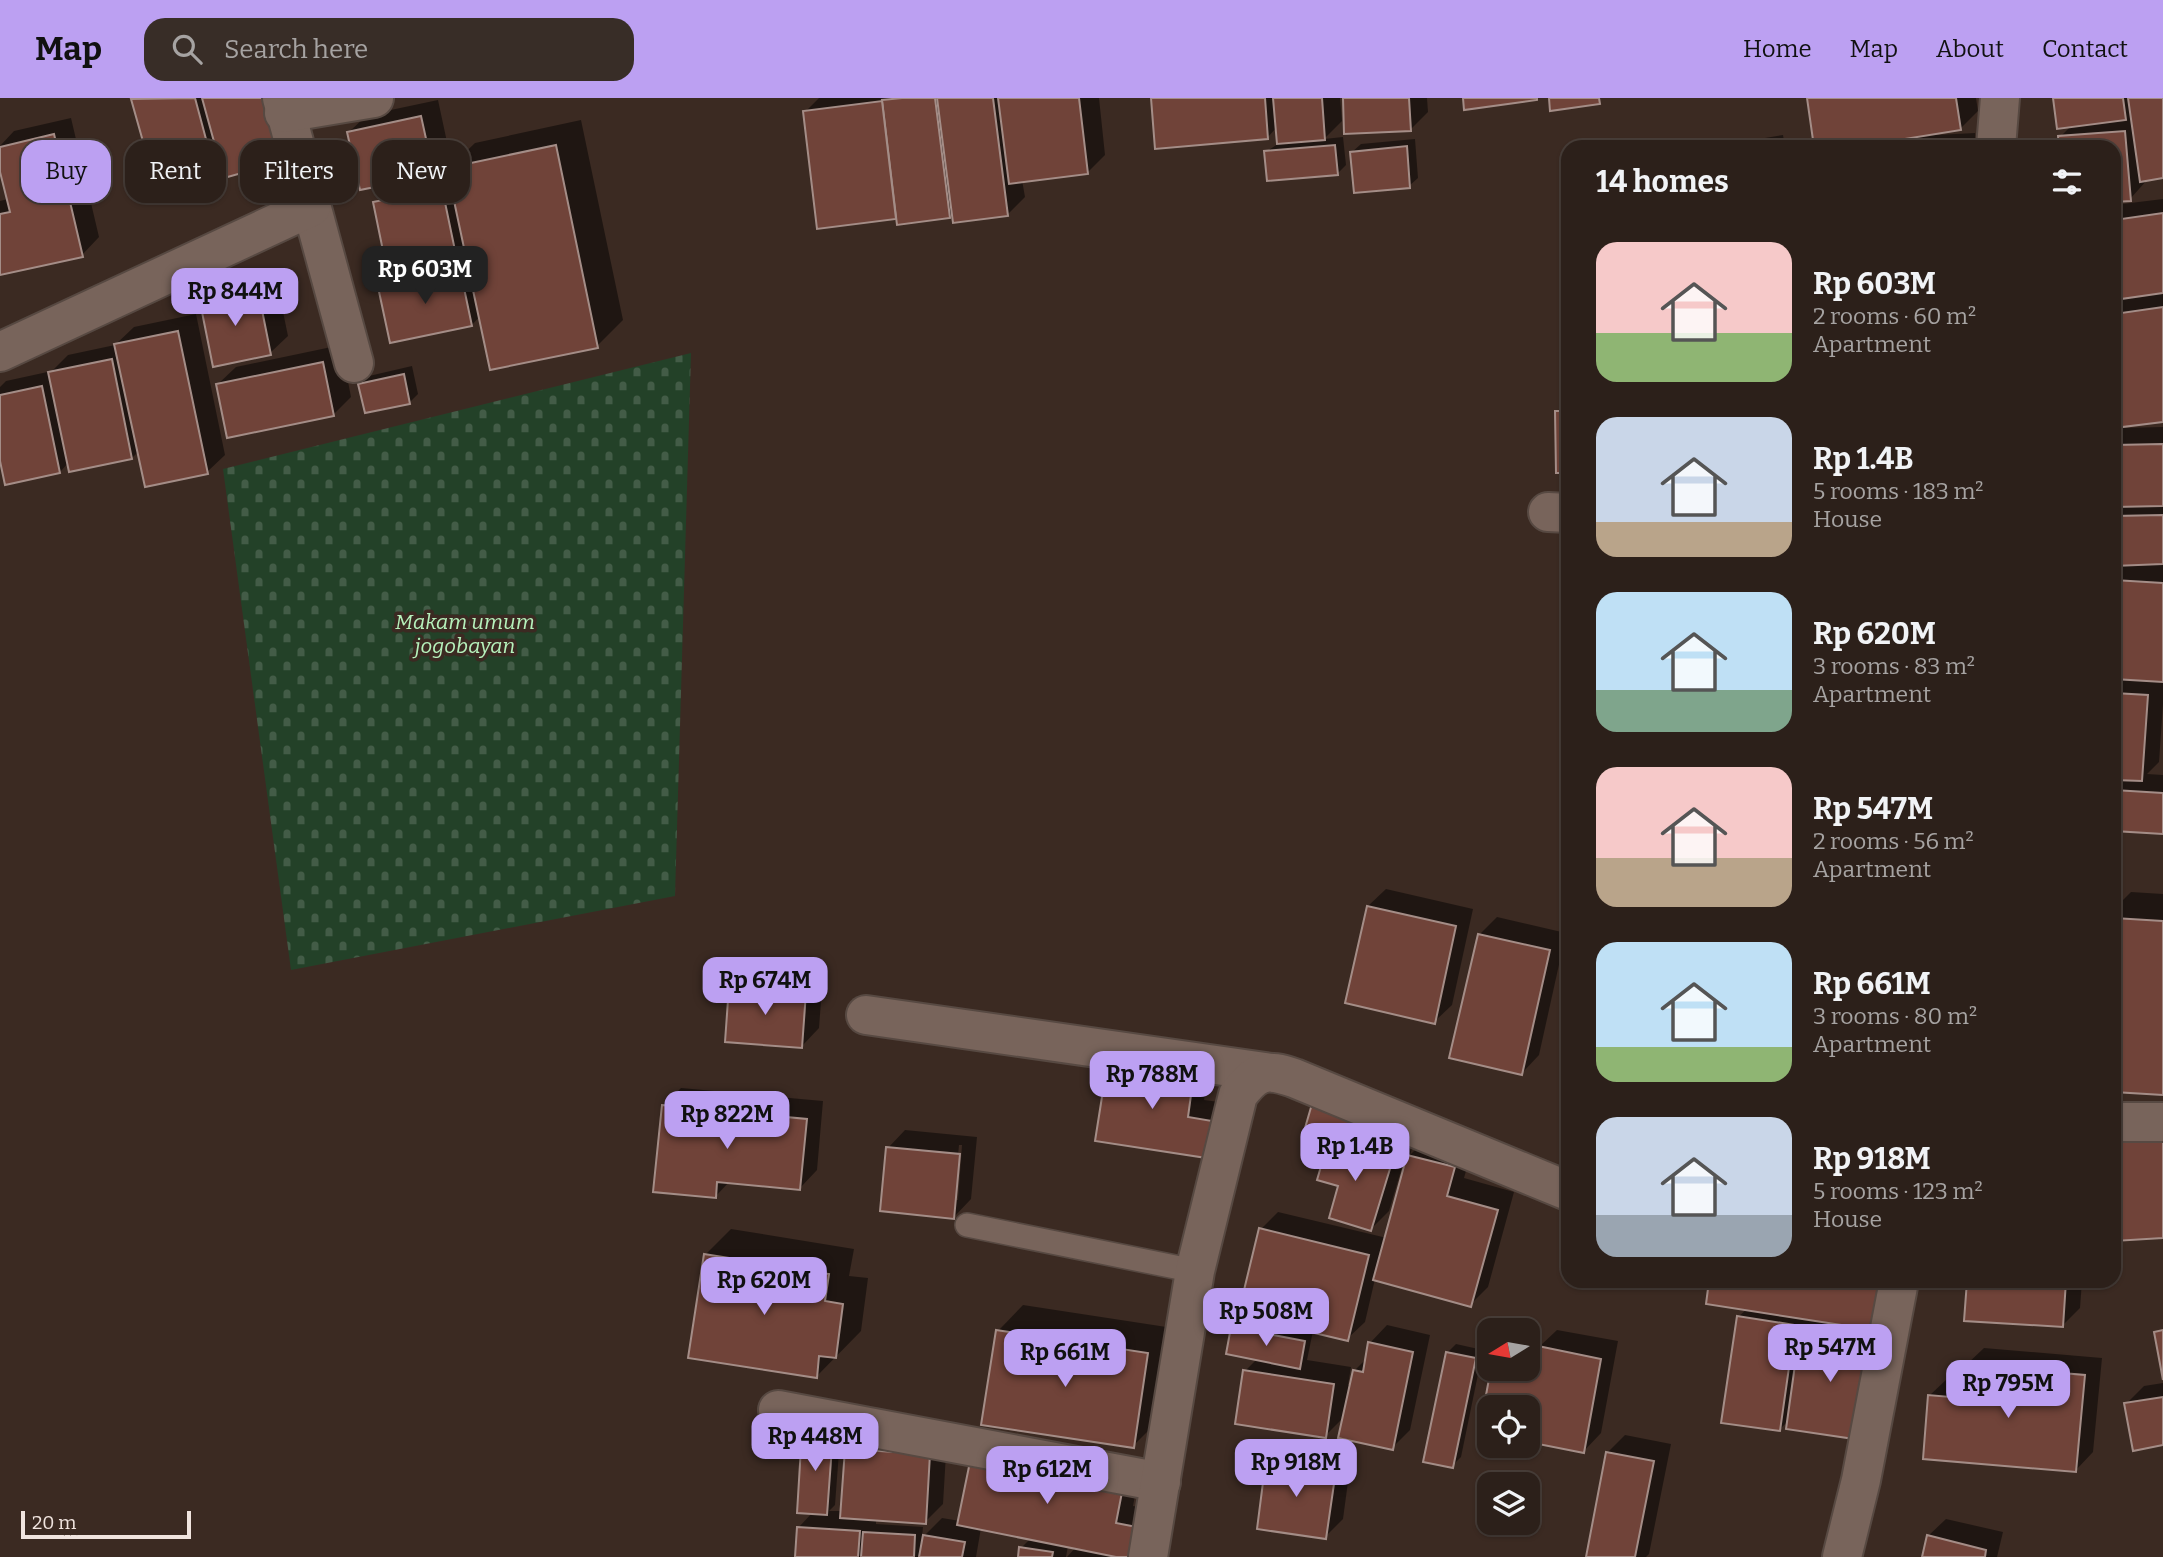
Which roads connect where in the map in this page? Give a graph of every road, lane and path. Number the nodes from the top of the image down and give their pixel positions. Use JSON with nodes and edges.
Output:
{"nodes":[{"id":1,"x":374,"y":98,"type":"edge"},
{"id":2,"x":2000,"y":98,"type":"edge"},
{"id":3,"x":283,"y":106,"type":"edge"},
{"id":4,"x":1997,"y":140,"type":"edge"},
{"id":5,"x":311,"y":206,"type":"junction"},
{"id":6,"x":0,"y":352,"type":"edge"},
{"id":7,"x":354,"y":363,"type":"dead end"},
{"id":8,"x":866,"y":1015,"type":"dead end"},
{"id":9,"x":1265,"y":1072,"type":"junction"},
{"id":10,"x":2121,"y":1122,"type":"edge"},
{"id":11,"x":2163,"y":1122,"type":"edge"},
{"id":12,"x":1561,"y":1188,"type":"edge"},
{"id":13,"x":967,"y":1225,"type":"dead end"},
{"id":14,"x":1195,"y":1271,"type":"junction"},
{"id":15,"x":1898,"y":1288,"type":"edge"},
{"id":16,"x":778,"y":1410,"type":"dead end"},
{"id":17,"x":1161,"y":1482,"type":"junction"},
{"id":18,"x":1148,"y":1557,"type":"edge"},
{"id":19,"x":1842,"y":1557,"type":"edge"}],
"edges":[{"from":1,"to":3,"type":"street"},
{"from":2,"to":4,"type":"street"},
{"from":3,"to":5,"type":"street"},
{"from":5,"to":6,"type":"street"},
{"from":5,"to":7,"type":"street"},
{"from":8,"to":9,"type":"street"},
{"from":9,"to":12,"type":"street"},
{"from":9,"to":14,"type":"street"},
{"from":10,"to":11,"type":"street"},
{"from":13,"to":14,"type":"lane"},
{"from":14,"to":17,"type":"street"},
{"from":15,"to":19,"type":"street"},
{"from":16,"to":17,"type":"street"},
{"from":17,"to":18,"type":"street"}]}
